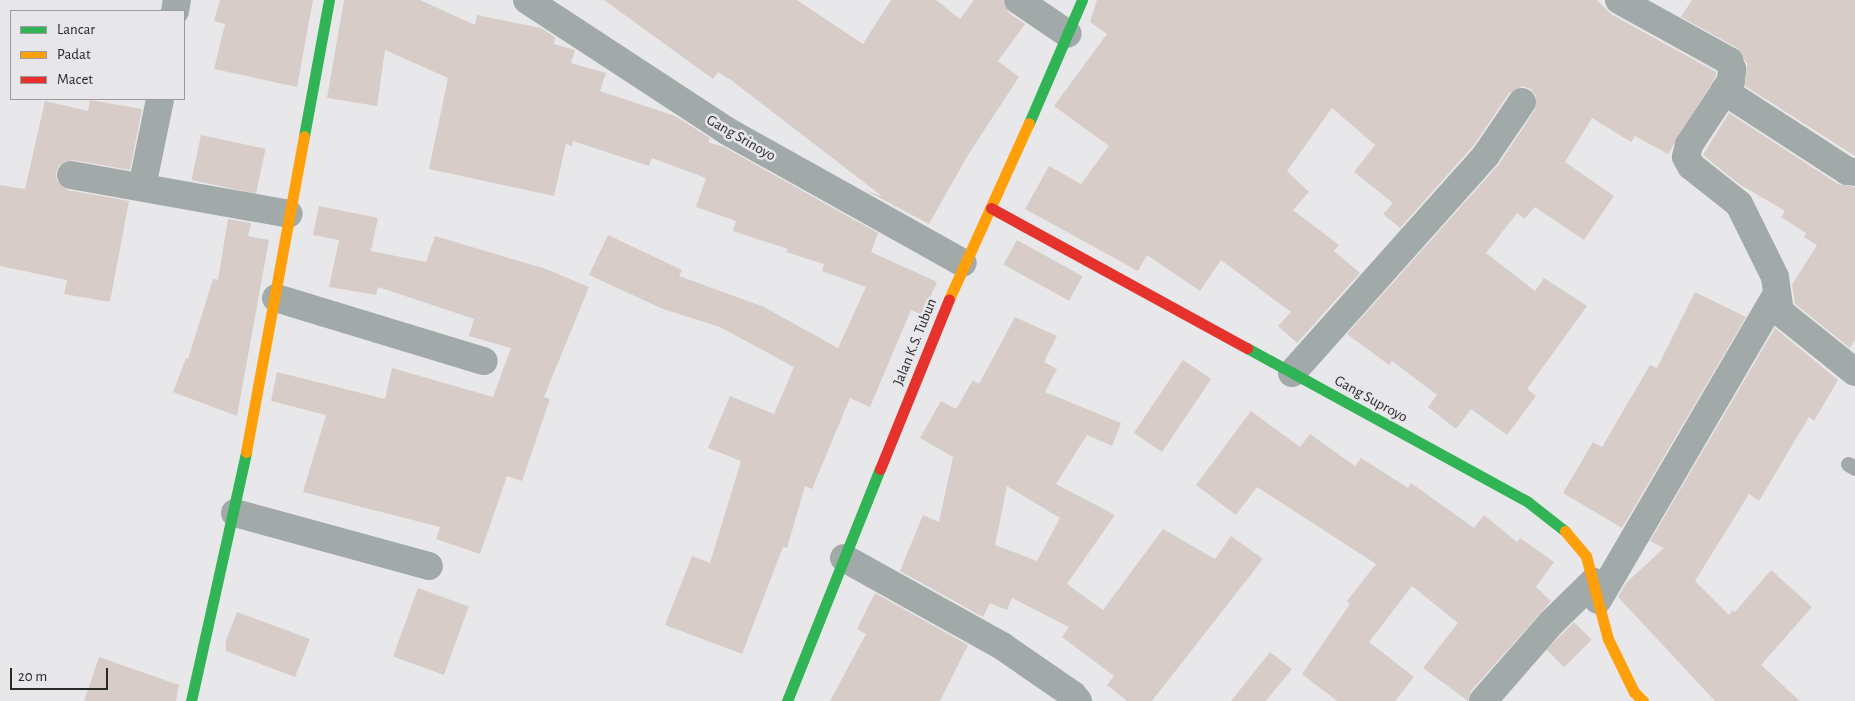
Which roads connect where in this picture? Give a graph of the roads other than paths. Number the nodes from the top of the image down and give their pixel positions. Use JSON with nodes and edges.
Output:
{"nodes":[{"id":1,"x":329,"y":0,"type":"edge"},
{"id":2,"x":527,"y":0,"type":"edge"},
{"id":3,"x":1018,"y":0,"type":"edge"},
{"id":4,"x":1082,"y":0,"type":"edge"},
{"id":5,"x":1619,"y":0,"type":"edge"},
{"id":6,"x":1068,"y":34,"type":"junction"},
{"id":7,"x":1724,"y":91,"type":"junction"},
{"id":8,"x":160,"y":100,"type":"edge"},
{"id":9,"x":1522,"y":102,"type":"dead end"},
{"id":10,"x":1855,"y":172,"type":"edge"},
{"id":11,"x":70,"y":176,"type":"dead end"},
{"id":12,"x":142,"y":187,"type":"junction"},
{"id":13,"x":991,"y":208,"type":"junction"},
{"id":14,"x":289,"y":214,"type":"junction"},
{"id":15,"x":963,"y":263,"type":"junction"},
{"id":16,"x":1778,"y":294,"type":"junction"},
{"id":17,"x":276,"y":298,"type":"junction"},
{"id":18,"x":484,"y":361,"type":"dead end"},
{"id":19,"x":1855,"y":372,"type":"edge"},
{"id":20,"x":1292,"y":373,"type":"junction"},
{"id":21,"x":235,"y":513,"type":"junction"},
{"id":22,"x":844,"y":558,"type":"junction"},
{"id":23,"x":429,"y":566,"type":"dead end"},
{"id":24,"x":1596,"y":591,"type":"junction"},
{"id":25,"x":191,"y":701,"type":"edge"},
{"id":26,"x":787,"y":701,"type":"edge"},
{"id":27,"x":1078,"y":701,"type":"edge"},
{"id":28,"x":1483,"y":701,"type":"edge"},
{"id":29,"x":1643,"y":701,"type":"edge"}],
"edges":[{"from":1,"to":14,"type":"street"},
{"from":2,"to":15,"type":"street","name":"Gang Srinoyo"},
{"from":3,"to":6,"type":"street"},
{"from":4,"to":6,"type":"street","name":"Jalan K.S. Tubun"},
{"from":5,"to":7,"type":"street"},
{"from":6,"to":13,"type":"street","name":"Jalan K.S. Tubun"},
{"from":7,"to":10,"type":"street"},
{"from":7,"to":16,"type":"street"},
{"from":8,"to":12,"type":"street"},
{"from":9,"to":20,"type":"street"},
{"from":11,"to":12,"type":"street"},
{"from":12,"to":14,"type":"street"},
{"from":13,"to":15,"type":"street","name":"Jalan K.S. Tubun"},
{"from":13,"to":20,"type":"street","name":"Gang Suproyo"},
{"from":14,"to":17,"type":"street"},
{"from":15,"to":22,"type":"street","name":"Jalan K.S. Tubun"},
{"from":16,"to":19,"type":"street"},
{"from":16,"to":24,"type":"street"},
{"from":17,"to":18,"type":"street"},
{"from":17,"to":21,"type":"street"},
{"from":20,"to":24,"type":"street","name":"Gang Suproyo"},
{"from":21,"to":23,"type":"street"},
{"from":21,"to":25,"type":"street"},
{"from":22,"to":26,"type":"street","name":"Jalan K.S. Tubun"},
{"from":22,"to":27,"type":"street"},
{"from":24,"to":28,"type":"street"},
{"from":24,"to":29,"type":"street","name":"Gang Suproyo"}]}
